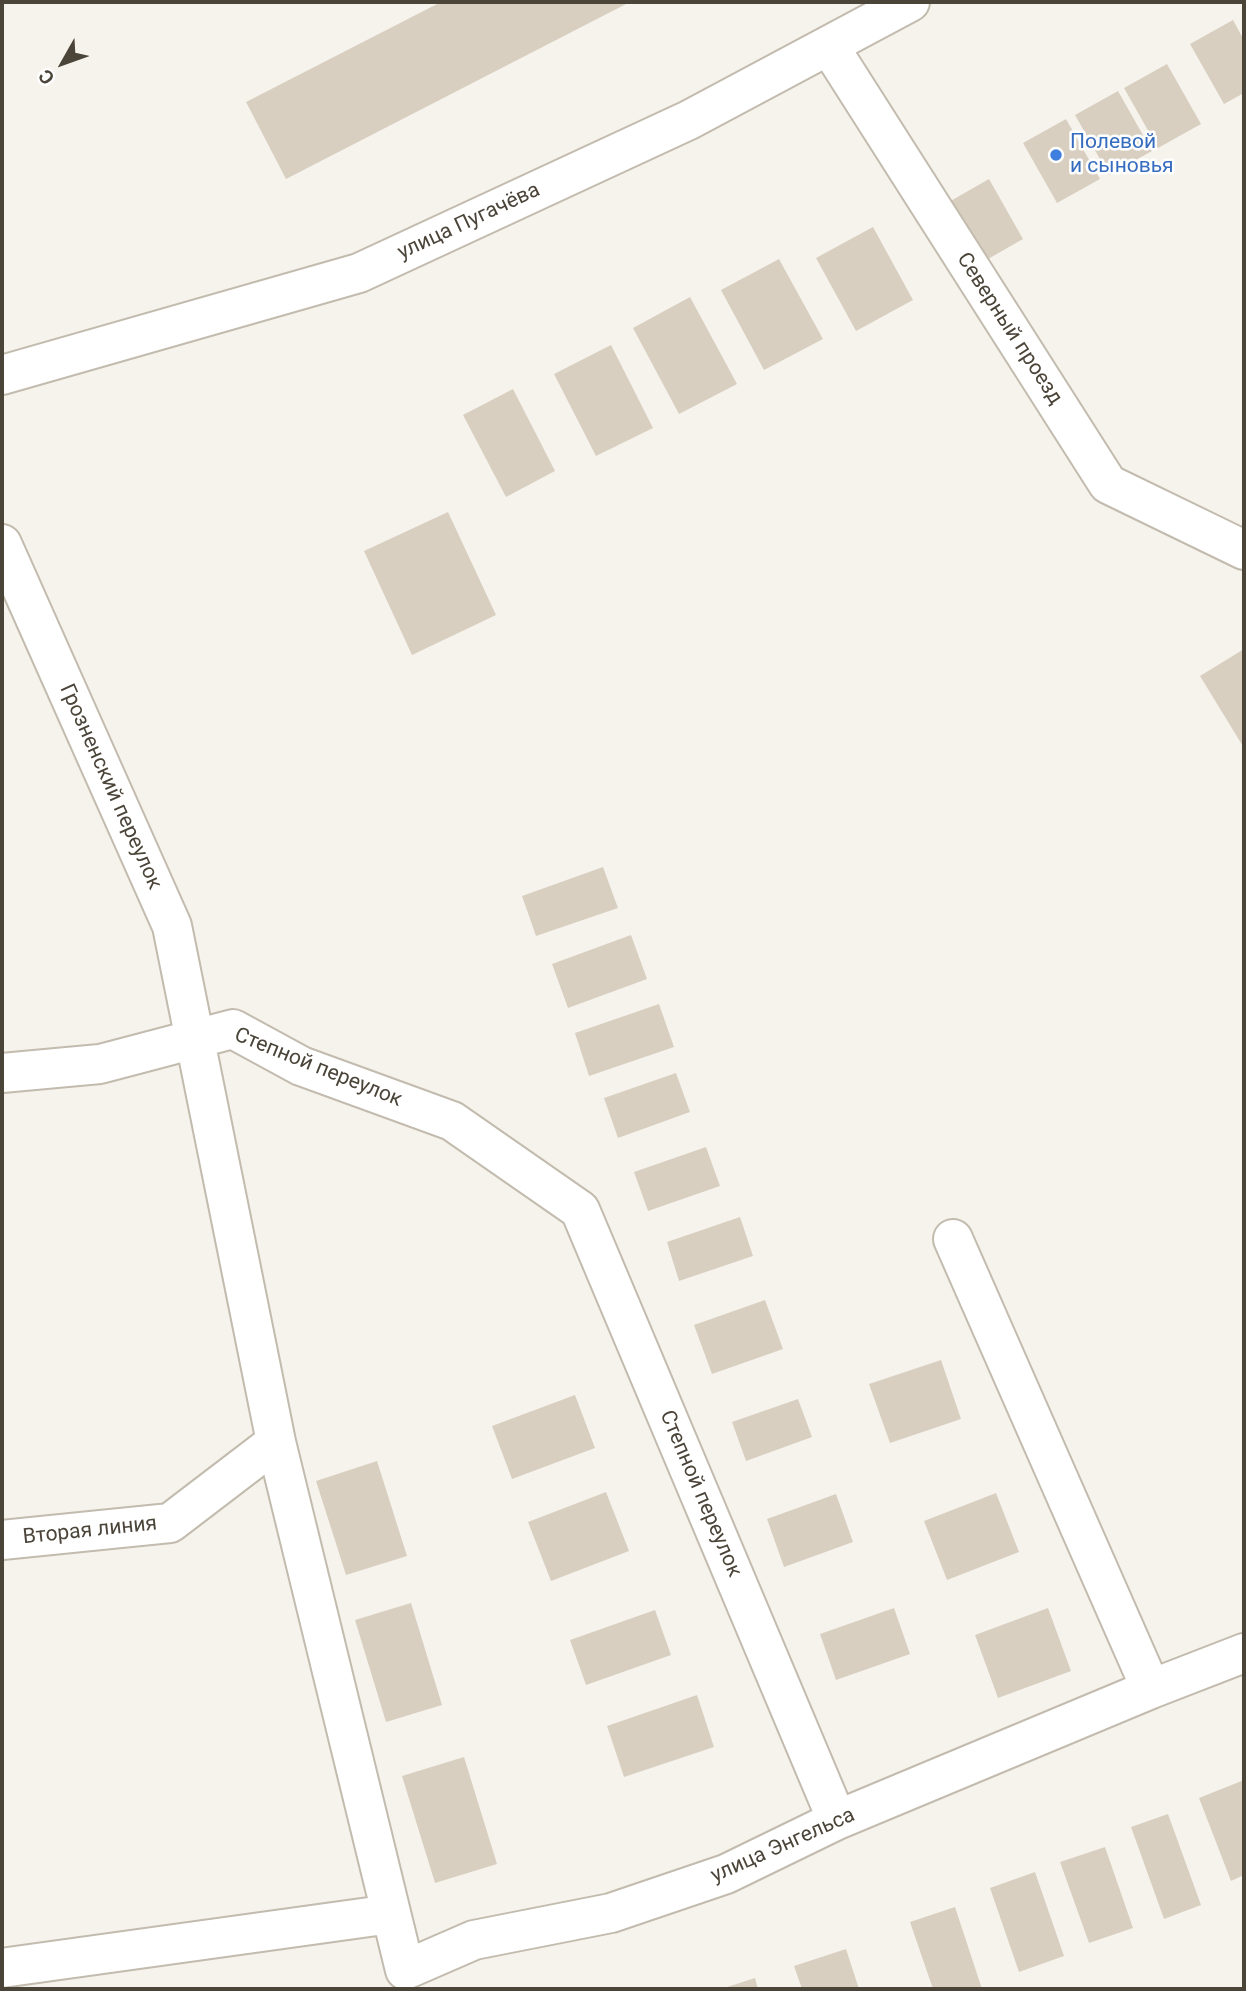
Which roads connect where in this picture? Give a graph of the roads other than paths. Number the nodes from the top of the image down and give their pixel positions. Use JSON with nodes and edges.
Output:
{"nodes":[{"id":1,"x":910,"y":2,"type":"edge"},
{"id":2,"x":829,"y":46,"type":"junction"},
{"id":3,"x":2,"y":374,"type":"edge"},
{"id":4,"x":2,"y":544,"type":"edge"},
{"id":5,"x":1244,"y":550,"type":"edge"},
{"id":6,"x":194,"y":1038,"type":"junction"},
{"id":7,"x":2,"y":1073,"type":"edge"},
{"id":8,"x":953,"y":1239,"type":"dead end"},
{"id":9,"x":276,"y":1443,"type":"junction"},
{"id":10,"x":2,"y":1540,"type":"edge"},
{"id":11,"x":1244,"y":1653,"type":"edge"},
{"id":12,"x":1151,"y":1689,"type":"junction"},
{"id":13,"x":837,"y":1820,"type":"junction"},
{"id":14,"x":391,"y":1914,"type":"junction"},
{"id":15,"x":2,"y":1968,"type":"edge"}],
"edges":[{"from":1,"to":2,"type":"street","name":"улица Пугачёва"},
{"from":2,"to":3,"type":"street","name":"улица Пугачёва"},
{"from":2,"to":5,"type":"street","name":"Северный проезд"},
{"from":4,"to":6,"type":"street","name":"Грозненский переулок"},
{"from":6,"to":7,"type":"street","name":"Степной переулок"},
{"from":6,"to":9,"type":"street"},
{"from":6,"to":13,"type":"street","name":"Степной переулок"},
{"from":8,"to":12,"type":"street"},
{"from":9,"to":10,"type":"street","name":"Вторая линия"},
{"from":9,"to":14,"type":"street"},
{"from":11,"to":12,"type":"street","name":"улица Энгельса"},
{"from":12,"to":13,"type":"street","name":"улица Энгельса"},
{"from":13,"to":14,"type":"street","name":"улица Энгельса"},
{"from":14,"to":15,"type":"street"}]}
